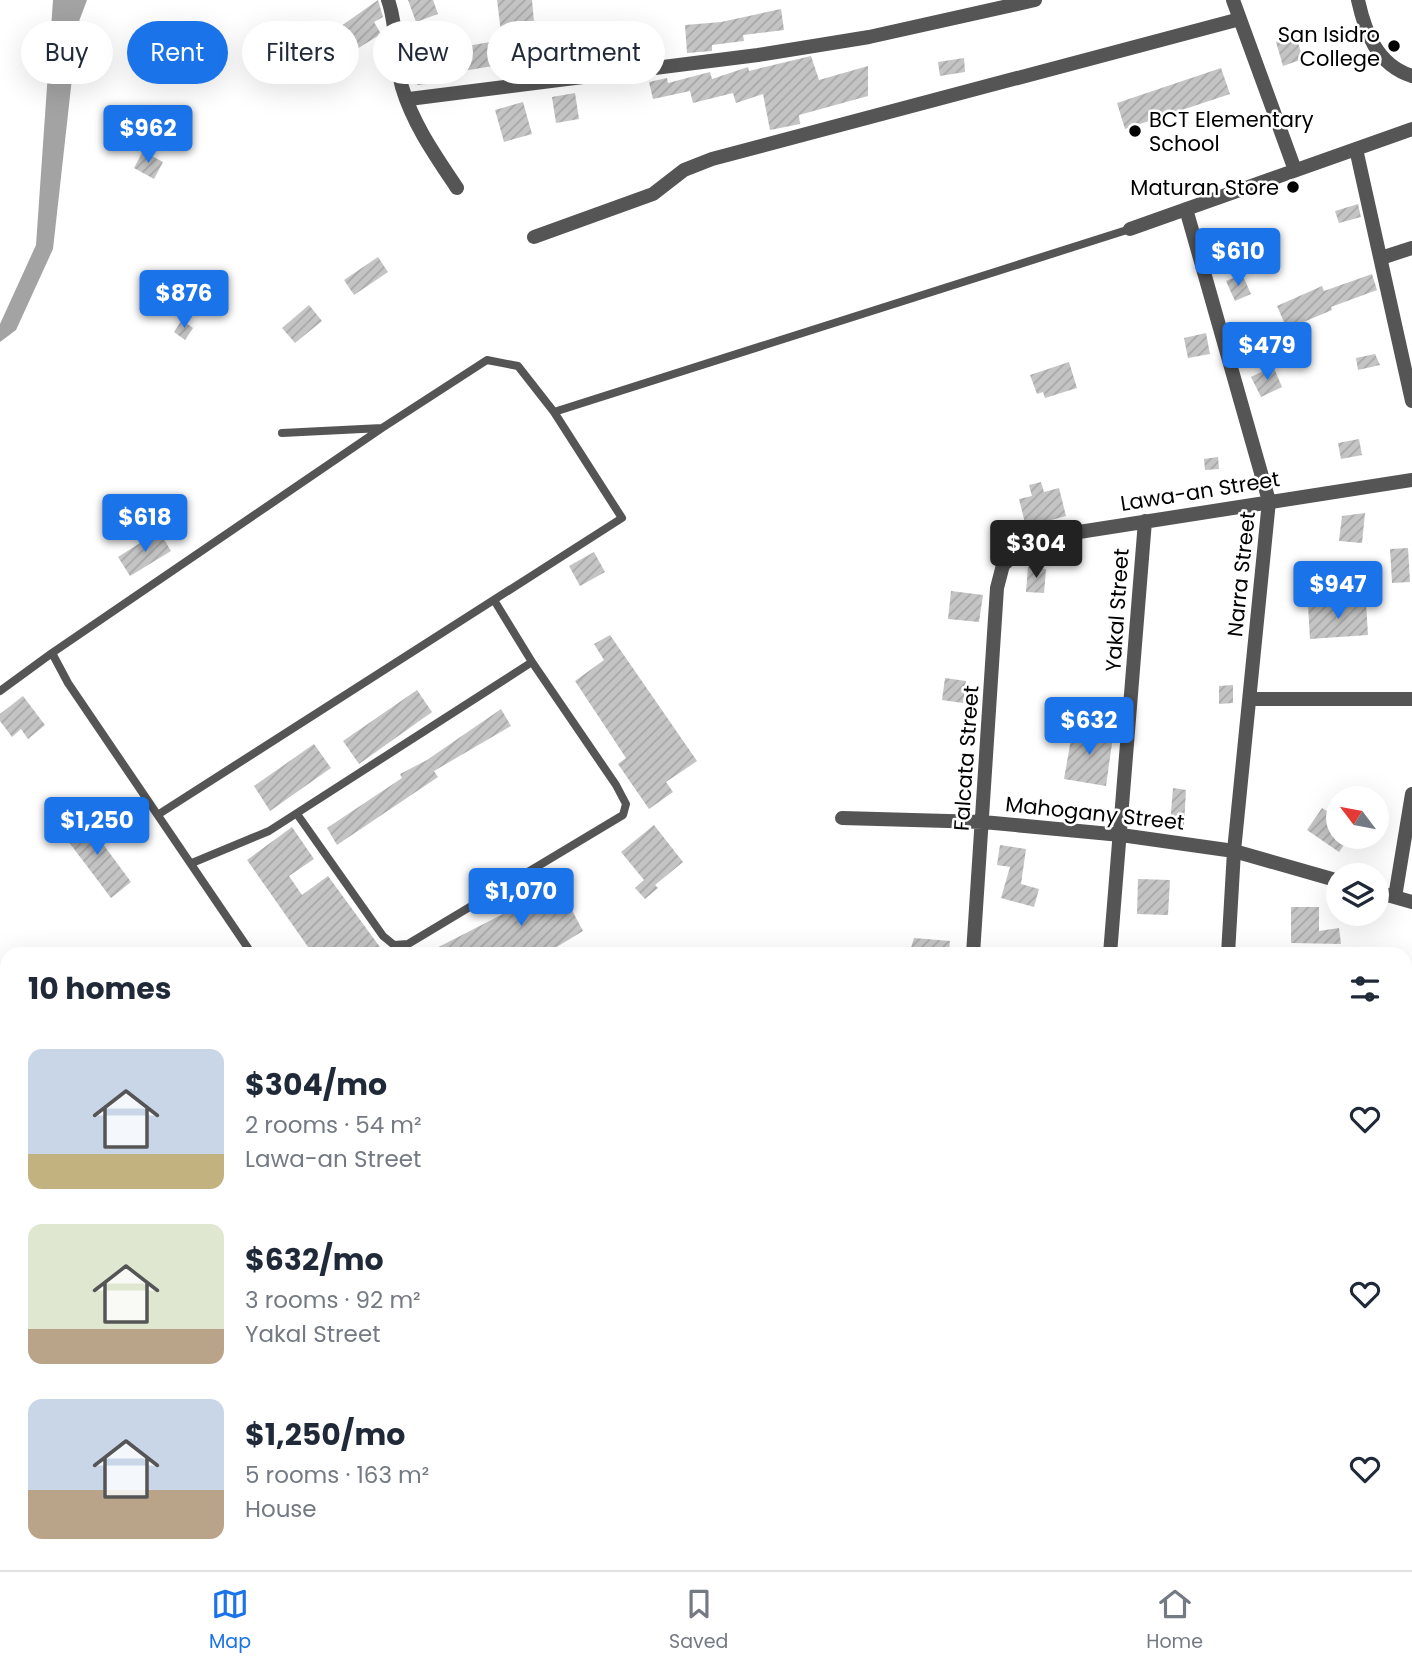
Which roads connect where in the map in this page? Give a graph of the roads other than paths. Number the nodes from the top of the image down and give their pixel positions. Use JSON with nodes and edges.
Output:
{"nodes":[{"id":1,"x":388,"y":0,"type":"edge"},
{"id":2,"x":1035,"y":0,"type":"edge"},
{"id":3,"x":1233,"y":0,"type":"edge"},
{"id":4,"x":1358,"y":0,"type":"edge"},
{"id":5,"x":1240,"y":19,"type":"junction"},
{"id":6,"x":1412,"y":76,"type":"edge"},
{"id":7,"x":409,"y":99,"type":"junction"},
{"id":8,"x":1412,"y":129,"type":"edge"},
{"id":9,"x":1356,"y":149,"type":"junction"},
{"id":10,"x":1295,"y":170,"type":"junction"},
{"id":11,"x":457,"y":188,"type":"dead end"},
{"id":12,"x":1186,"y":209,"type":"junction"},
{"id":13,"x":1130,"y":229,"type":"joint"},
{"id":14,"x":534,"y":237,"type":"dead end"},
{"id":15,"x":1412,"y":248,"type":"edge"},
{"id":16,"x":1381,"y":258,"type":"junction"},
{"id":17,"x":1412,"y":401,"type":"edge"},
{"id":18,"x":554,"y":412,"type":"junction"},
{"id":19,"x":382,"y":428,"type":"junction"},
{"id":20,"x":282,"y":433,"type":"dead end"},
{"id":21,"x":1412,"y":480,"type":"edge"},
{"id":22,"x":1269,"y":501,"type":"junction"},
{"id":23,"x":1145,"y":521,"type":"junction"},
{"id":24,"x":1003,"y":565,"type":"joint"},
{"id":25,"x":494,"y":600,"type":"junction"},
{"id":26,"x":52,"y":653,"type":"junction"},
{"id":27,"x":532,"y":662,"type":"junction"},
{"id":28,"x":0,"y":691,"type":"edge"},
{"id":29,"x":1250,"y":699,"type":"junction"},
{"id":30,"x":1412,"y":699,"type":"edge"},
{"id":31,"x":1412,"y":794,"type":"edge"},
{"id":32,"x":159,"y":814,"type":"junction"},
{"id":33,"x":297,"y":814,"type":"junction"},
{"id":34,"x":842,"y":818,"type":"dead end"},
{"id":35,"x":983,"y":822,"type":"junction"},
{"id":36,"x":1121,"y":835,"type":"junction"},
{"id":37,"x":1234,"y":850,"type":"junction"},
{"id":38,"x":192,"y":863,"type":"junction"},
{"id":39,"x":1326,"y":877,"type":"edge"},
{"id":40,"x":1389,"y":895,"type":"edge"},
{"id":41,"x":1395,"y":897,"type":"junction"},
{"id":42,"x":1412,"y":902,"type":"edge"},
{"id":43,"x":247,"y":947,"type":"edge"},
{"id":44,"x":974,"y":947,"type":"edge"},
{"id":45,"x":1111,"y":947,"type":"edge"},
{"id":46,"x":1228,"y":947,"type":"edge"}],
"edges":[{"from":1,"to":7,"type":"street"},
{"from":2,"to":7,"type":"street"},
{"from":3,"to":5,"type":"street"},
{"from":4,"to":6,"type":"street"},
{"from":5,"to":10,"type":"street"},
{"from":5,"to":14,"type":"street"},
{"from":7,"to":11,"type":"street"},
{"from":8,"to":9,"type":"street"},
{"from":9,"to":10,"type":"street"},
{"from":9,"to":16,"type":"street"},
{"from":10,"to":12,"type":"street"},
{"from":12,"to":13,"type":"street"},
{"from":12,"to":22,"type":"street","name":"Narra Street"},
{"from":13,"to":18,"type":"lane"},
{"from":15,"to":16,"type":"street"},
{"from":16,"to":17,"type":"street"},
{"from":18,"to":19,"type":"lane"},
{"from":18,"to":25,"type":"lane"},
{"from":19,"to":20,"type":"lane"},
{"from":19,"to":26,"type":"lane"},
{"from":21,"to":22,"type":"street","name":"Lawa-an Street"},
{"from":22,"to":23,"type":"street","name":"Lawa-an Street"},
{"from":22,"to":29,"type":"street","name":"Narra Street"},
{"from":23,"to":24,"type":"street","name":"Lawa-an Street"},
{"from":23,"to":36,"type":"street","name":"Yakal Street"},
{"from":24,"to":35,"type":"street","name":"Falcata Street"},
{"from":25,"to":27,"type":"lane"},
{"from":25,"to":32,"type":"lane"},
{"from":26,"to":28,"type":"lane"},
{"from":26,"to":32,"type":"lane"},
{"from":27,"to":33,"type":"lane"},
{"from":27,"to":33,"type":"lane"},
{"from":29,"to":30,"type":"street"},
{"from":29,"to":37,"type":"street","name":"Narra Street"},
{"from":31,"to":41,"type":"street"},
{"from":32,"to":38,"type":"lane"},
{"from":33,"to":38,"type":"lane"},
{"from":34,"to":35,"type":"street","name":"Mahogany Street"},
{"from":35,"to":36,"type":"street","name":"Mahogany Street"},
{"from":35,"to":44,"type":"street","name":"Falcata Street"},
{"from":36,"to":37,"type":"street","name":"Mahogany Street"},
{"from":36,"to":45,"type":"street","name":"Yakal Street"},
{"from":37,"to":39,"type":"street","name":"Mahogany Street"},
{"from":37,"to":46,"type":"street","name":"Narra Street"},
{"from":38,"to":43,"type":"lane"},
{"from":40,"to":41,"type":"street"},
{"from":41,"to":42,"type":"street"}]}
